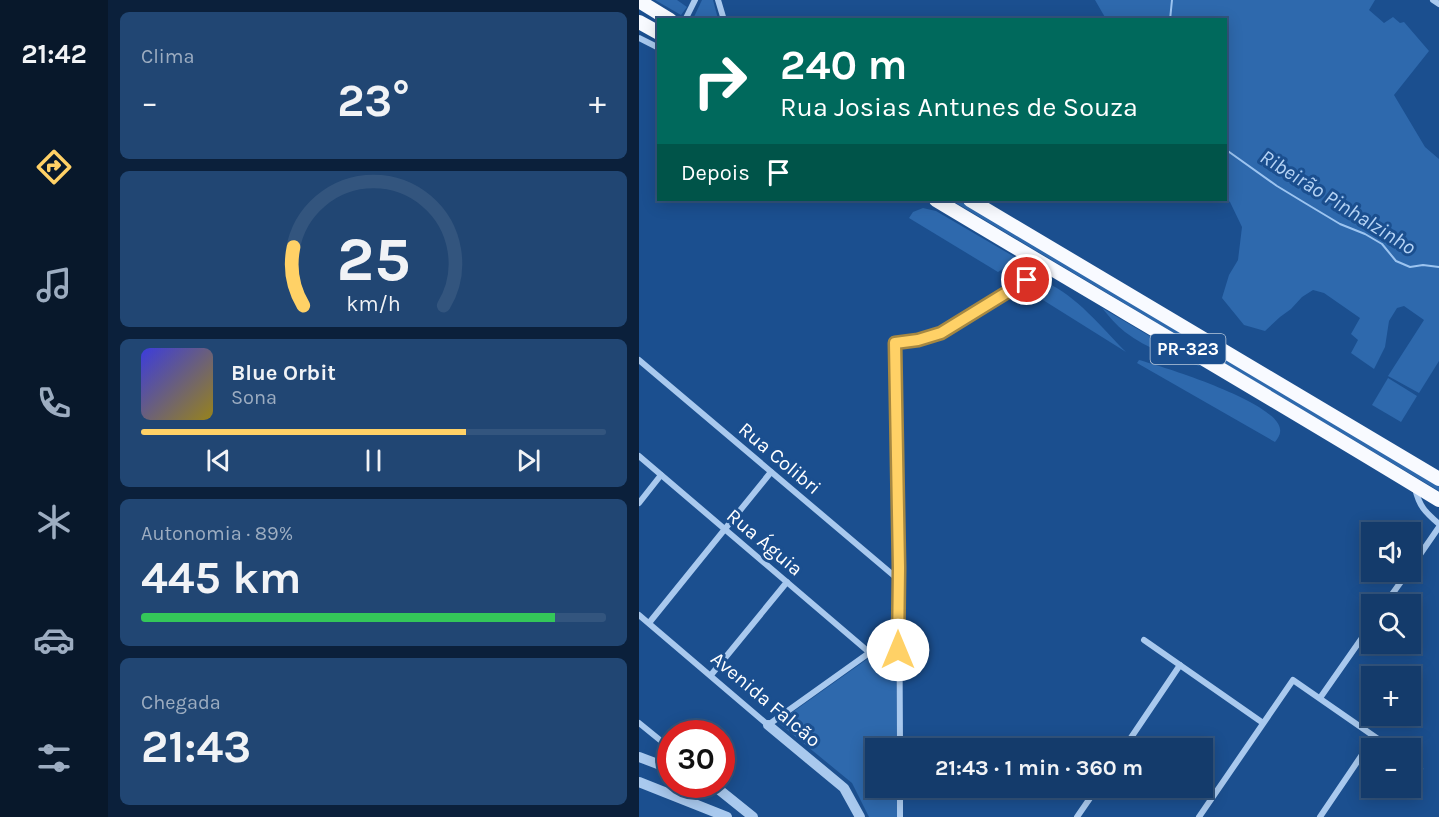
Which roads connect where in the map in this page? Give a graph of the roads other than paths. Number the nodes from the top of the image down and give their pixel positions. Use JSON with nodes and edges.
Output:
{"nodes":[{"id":1,"x":695,"y":0,"type":"edge"},
{"id":2,"x":718,"y":0,"type":"edge"},
{"id":3,"x":1433,"y":0,"type":"edge"},
{"id":4,"x":639,"y":1,"type":"edge"},
{"id":5,"x":1439,"y":4,"type":"edge"},
{"id":6,"x":667,"y":18,"type":"edge"},
{"id":7,"x":686,"y":18,"type":"edge"},
{"id":8,"x":723,"y":18,"type":"edge"},
{"id":9,"x":639,"y":22,"type":"edge"},
{"id":10,"x":657,"y":32,"type":"edge"},
{"id":11,"x":639,"y":38,"type":"edge"},
{"id":12,"x":657,"y":47,"type":"edge"},
{"id":13,"x":938,"y":201,"type":"edge"},
{"id":14,"x":972,"y":201,"type":"edge"},
{"id":15,"x":1040,"y":262,"type":"junction"},
{"id":16,"x":639,"y":360,"type":"edge"},
{"id":17,"x":639,"y":456,"type":"edge"},
{"id":18,"x":771,"y":472,"type":"junction"},
{"id":19,"x":661,"y":475,"type":"junction"},
{"id":20,"x":1439,"y":479,"type":"edge"},
{"id":21,"x":1414,"y":484,"type":"junction"},
{"id":22,"x":1439,"y":500,"type":"edge"},
{"id":23,"x":639,"y":503,"type":"edge"},
{"id":24,"x":1439,"y":525,"type":"edge"},
{"id":25,"x":724,"y":529,"type":"junction"},
{"id":26,"x":1421,"y":552,"type":"edge"},
{"id":27,"x":899,"y":580,"type":"junction"},
{"id":28,"x":787,"y":582,"type":"junction"},
{"id":29,"x":639,"y":615,"type":"edge"},
{"id":30,"x":649,"y":623,"type":"junction"},
{"id":31,"x":898,"y":626,"type":"junction"},
{"id":32,"x":1361,"y":639,"type":"edge"},
{"id":33,"x":1145,"y":640,"type":"dead end"},
{"id":34,"x":870,"y":653,"type":"junction"},
{"id":35,"x":1180,"y":665,"type":"junction"},
{"id":36,"x":711,"y":675,"type":"junction"},
{"id":37,"x":1320,"y":698,"type":"junction"},
{"id":38,"x":639,"y":723,"type":"edge"},
{"id":39,"x":1263,"y":723,"type":"junction"},
{"id":40,"x":768,"y":725,"type":"junction"},
{"id":41,"x":1374,"y":737,"type":"joint"},
{"id":42,"x":657,"y":738,"type":"edge"},
{"id":43,"x":900,"y":738,"type":"edge"},
{"id":44,"x":1131,"y":738,"type":"edge"},
{"id":45,"x":639,"y":757,"type":"edge"},
{"id":46,"x":657,"y":764,"type":"edge"},
{"id":47,"x":639,"y":782,"type":"edge"},
{"id":48,"x":729,"y":798,"type":"edge"},
{"id":49,"x":900,"y":798,"type":"edge"},
{"id":50,"x":1090,"y":798,"type":"edge"},
{"id":51,"x":727,"y":817,"type":"edge"},
{"id":52,"x":753,"y":817,"type":"edge"},
{"id":53,"x":860,"y":817,"type":"edge"},
{"id":54,"x":900,"y":817,"type":"edge"},
{"id":55,"x":1077,"y":817,"type":"edge"},
{"id":56,"x":1199,"y":817,"type":"edge"},
{"id":57,"x":1320,"y":817,"type":"edge"}],
"edges":[{"from":1,"to":7,"type":"street"},
{"from":2,"to":8,"type":"street"},
{"from":3,"to":5,"type":"street"},
{"from":4,"to":6,"type":"highway"},
{"from":9,"to":10,"type":"highway"},
{"from":11,"to":12,"type":"street"},
{"from":13,"to":15,"type":"highway","number":"PR-323"},
{"from":14,"to":20,"type":"highway","number":"PR-323"},
{"from":15,"to":21,"type":"highway","number":"PR-323"},
{"from":15,"to":27,"type":"street"},
{"from":16,"to":18,"type":"street","name":"Rua Colibri"},
{"from":17,"to":19,"type":"street","name":"Rua Águia"},
{"from":18,"to":25,"type":"street"},
{"from":18,"to":27,"type":"street","name":"Rua Colibri"},
{"from":19,"to":23,"type":"street"},
{"from":19,"to":25,"type":"street","name":"Rua Águia"},
{"from":21,"to":22,"type":"highway","number":"PR-323"},
{"from":21,"to":24,"type":"street"},
{"from":24,"to":26,"type":"street"},
{"from":25,"to":28,"type":"street","name":"Rua Águia"},
{"from":25,"to":30,"type":"street"},
{"from":27,"to":31,"type":"street"},
{"from":28,"to":34,"type":"street","name":"Rua Águia"},
{"from":28,"to":36,"type":"street"},
{"from":29,"to":30,"type":"street","name":"Avenida Falcão"},
{"from":30,"to":36,"type":"street","name":"Avenida Falcão"},
{"from":31,"to":34,"type":"street"},
{"from":31,"to":43,"type":"street"},
{"from":32,"to":37,"type":"street"},
{"from":33,"to":35,"type":"street"},
{"from":34,"to":40,"type":"street"},
{"from":35,"to":39,"type":"street"},
{"from":35,"to":44,"type":"street"},
{"from":36,"to":40,"type":"street","name":"Avenida Falcão"},
{"from":37,"to":39,"type":"street"},
{"from":37,"to":41,"type":"street"},
{"from":38,"to":42,"type":"street"},
{"from":39,"to":56,"type":"street"},
{"from":40,"to":53,"type":"street","name":"Avenida Falcão"},
{"from":41,"to":57,"type":"street"},
{"from":45,"to":46,"type":"street"},
{"from":47,"to":51,"type":"street"},
{"from":48,"to":52,"type":"street"},
{"from":49,"to":54,"type":"street"},
{"from":50,"to":55,"type":"street"}]}
